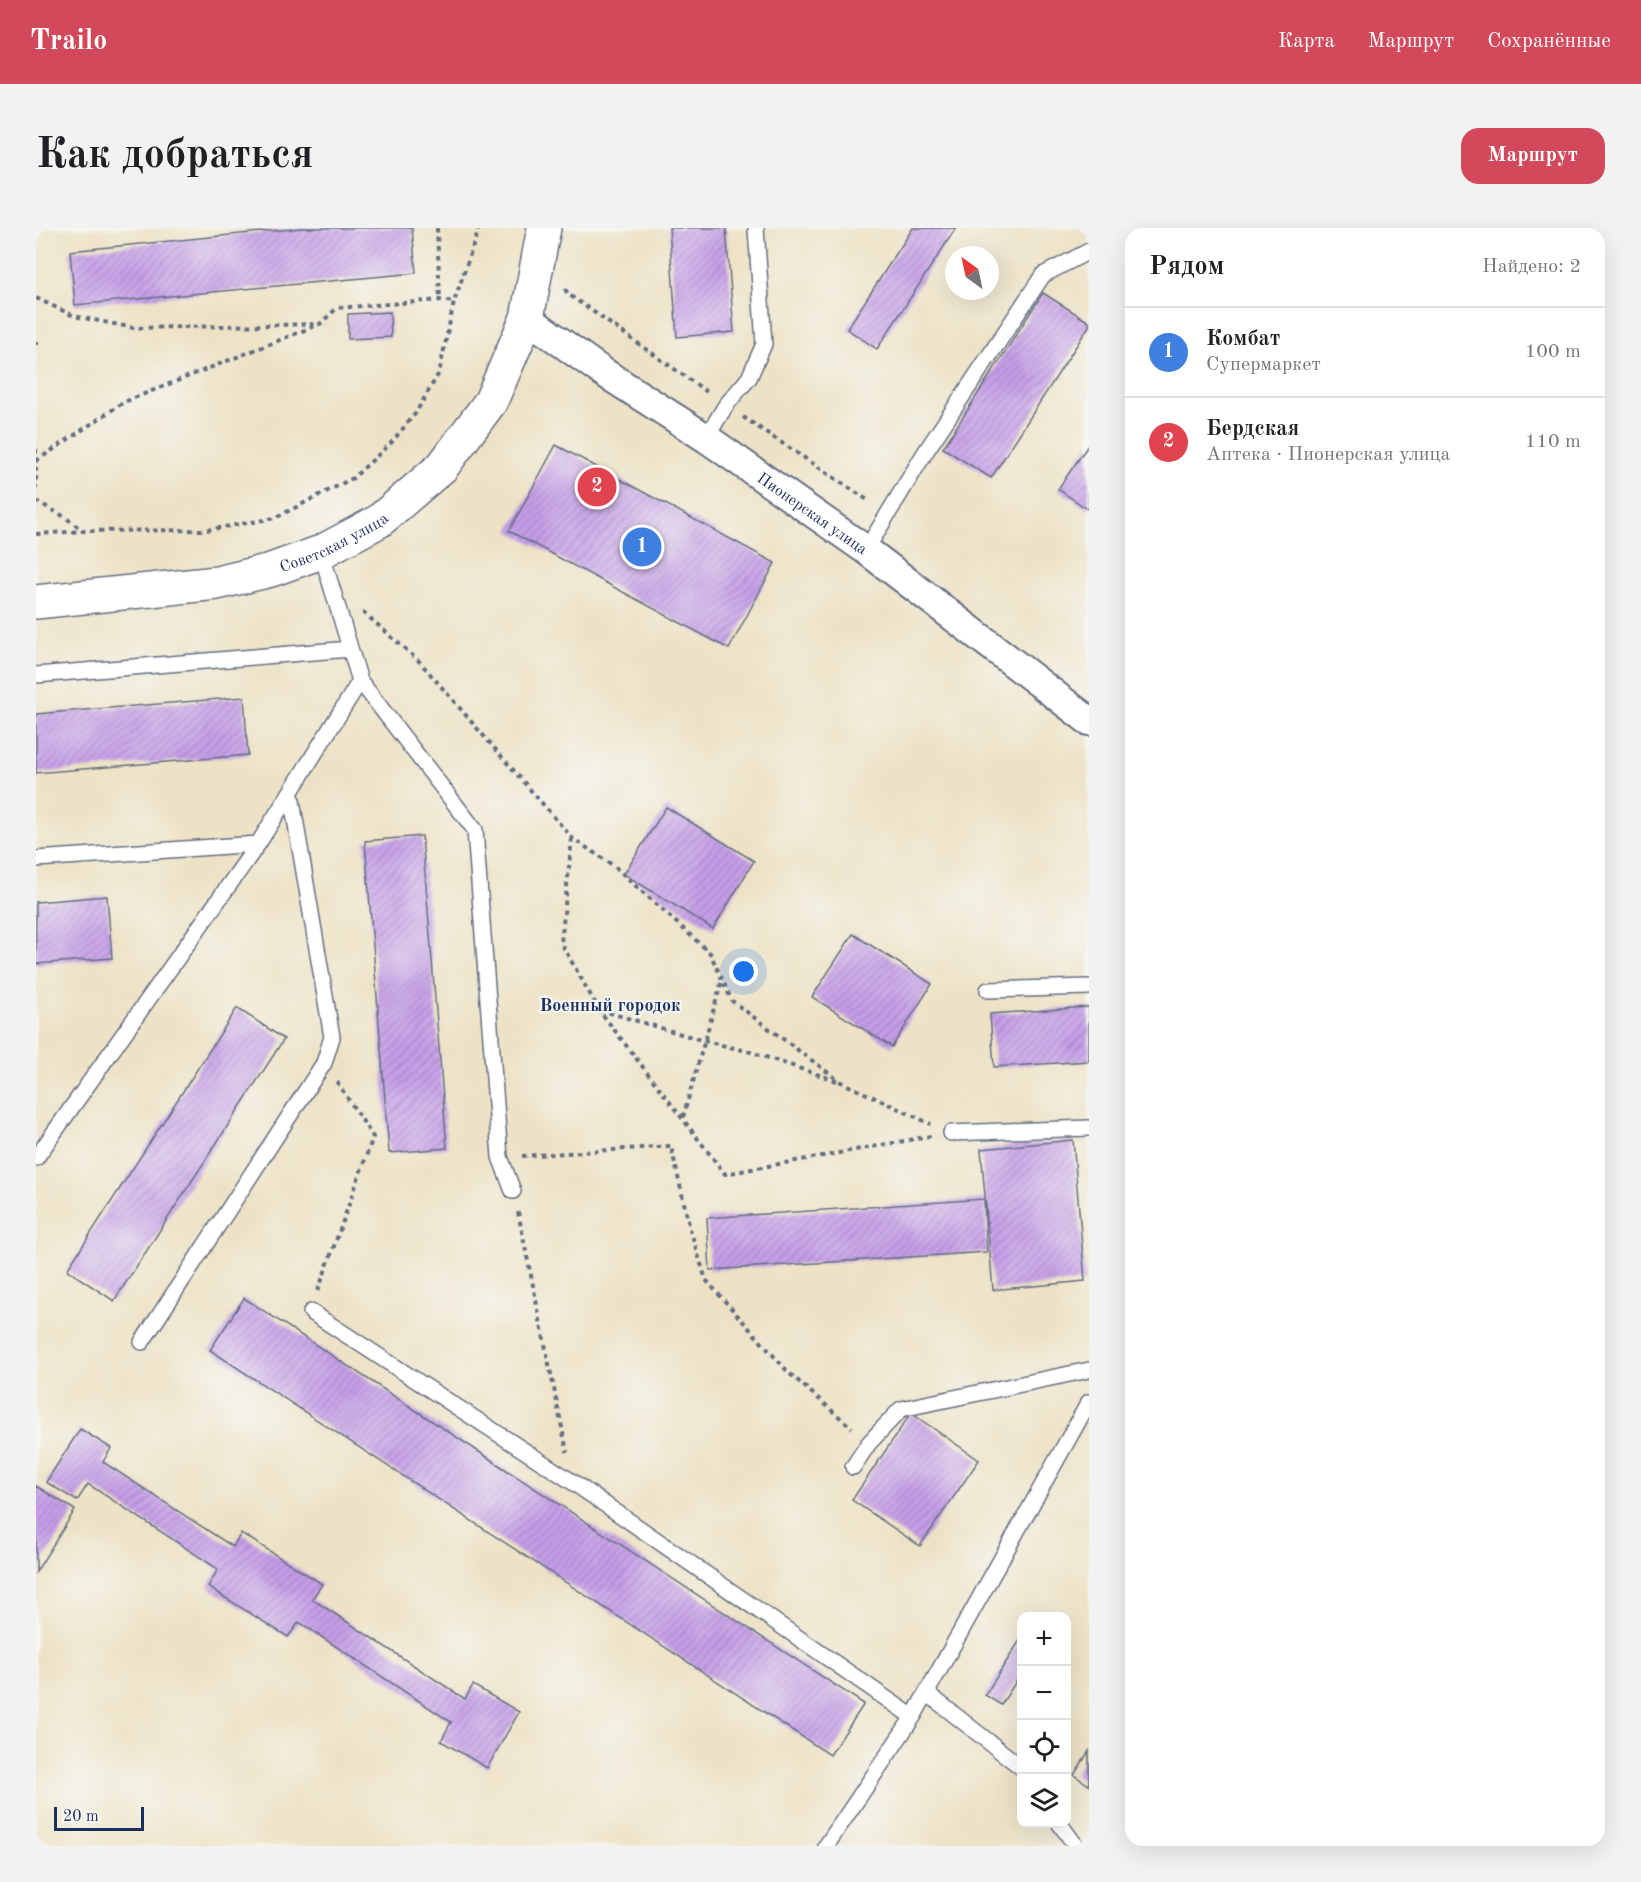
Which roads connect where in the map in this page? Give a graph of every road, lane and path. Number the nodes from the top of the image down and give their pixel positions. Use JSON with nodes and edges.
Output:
{"nodes":[{"id":1,"x":437,"y":228,"type":"edge"},
{"id":2,"x":479,"y":228,"type":"edge"},
{"id":3,"x":544,"y":228,"type":"edge"},
{"id":4,"x":756,"y":228,"type":"edge"},
{"id":5,"x":1089,"y":251,"type":"edge"},
{"id":6,"x":563,"y":287,"type":"dead end"},
{"id":7,"x":36,"y":298,"type":"edge"},
{"id":8,"x":440,"y":300,"type":"junction"},
{"id":9,"x":454,"y":302,"type":"junction"},
{"id":10,"x":527,"y":318,"type":"junction"},
{"id":11,"x":320,"y":324,"type":"junction"},
{"id":12,"x":726,"y":405,"type":"junction"},
{"id":13,"x":706,"y":438,"type":"junction"},
{"id":14,"x":36,"y":449,"type":"edge"},
{"id":15,"x":37,"y":461,"type":"edge"},
{"id":16,"x":36,"y":489,"type":"edge"},
{"id":17,"x":36,"y":501,"type":"edge"},
{"id":18,"x":887,"y":514,"type":"junction"},
{"id":19,"x":82,"y":531,"type":"junction"},
{"id":20,"x":36,"y":534,"type":"edge"},
{"id":21,"x":866,"y":550,"type":"junction"},
{"id":22,"x":321,"y":552,"type":"junction"},
{"id":23,"x":333,"y":585,"type":"junction"},
{"id":24,"x":36,"y":602,"type":"edge"},
{"id":25,"x":350,"y":649,"type":"junction"},
{"id":26,"x":36,"y":675,"type":"edge"},
{"id":27,"x":360,"y":681,"type":"junction"},
{"id":28,"x":1089,"y":722,"type":"edge"},
{"id":29,"x":291,"y":795,"type":"junction"},
{"id":30,"x":572,"y":838,"type":"junction"},
{"id":31,"x":258,"y":844,"type":"junction"},
{"id":32,"x":36,"y":859,"type":"edge"},
{"id":33,"x":722,"y":980,"type":"junction"},
{"id":34,"x":1089,"y":987,"type":"edge"},
{"id":35,"x":988,"y":990,"type":"dead end"},
{"id":36,"x":599,"y":1010,"type":"junction"},
{"id":37,"x":705,"y":1041,"type":"junction"},
{"id":38,"x":324,"y":1063,"type":"junction"},
{"id":39,"x":841,"y":1082,"type":"junction"},
{"id":40,"x":683,"y":1118,"type":"junction"},
{"id":41,"x":1089,"y":1128,"type":"edge"},
{"id":42,"x":951,"y":1133,"type":"junction"},
{"id":43,"x":500,"y":1157,"type":"junction"},
{"id":44,"x":36,"y":1158,"type":"edge"},
{"id":45,"x":513,"y":1191,"type":"joint"},
{"id":46,"x":311,"y":1312,"type":"joint"},
{"id":47,"x":142,"y":1342,"type":"dead end"},
{"id":48,"x":1089,"y":1370,"type":"edge"},
{"id":49,"x":1089,"y":1402,"type":"edge"},
{"id":50,"x":869,"y":1443,"type":"junction"},
{"id":51,"x":853,"y":1467,"type":"dead end"},
{"id":52,"x":574,"y":1483,"type":"junction"},
{"id":53,"x":928,"y":1694,"type":"junction"},
{"id":54,"x":913,"y":1717,"type":"junction"},
{"id":55,"x":1017,"y":1764,"type":"edge"},
{"id":56,"x":1063,"y":1828,"type":"edge"},
{"id":57,"x":826,"y":1846,"type":"edge"},
{"id":58,"x":1076,"y":1846,"type":"edge"}],
"edges":[{"from":1,"to":8,"type":"path"},
{"from":2,"to":9,"type":"path"},
{"from":3,"to":10,"type":"street","name":"Советская улица"},
{"from":4,"to":12,"type":"lane"},
{"from":5,"to":18,"type":"lane"},
{"from":6,"to":12,"type":"path"},
{"from":7,"to":11,"type":"path"},
{"from":8,"to":9,"type":"path"},
{"from":8,"to":11,"type":"path"},
{"from":9,"to":19,"type":"path"},
{"from":10,"to":13,"type":"street","name":"Пионерская улица"},
{"from":10,"to":22,"type":"street","name":"Советская улица"},
{"from":11,"to":15,"type":"path"},
{"from":12,"to":13,"type":"lane"},
{"from":12,"to":18,"type":"path"},
{"from":13,"to":21,"type":"street","name":"Пионерская улица"},
{"from":14,"to":15,"type":"path"},
{"from":15,"to":16,"type":"path"},
{"from":17,"to":19,"type":"path"},
{"from":18,"to":21,"type":"lane"},
{"from":19,"to":20,"type":"path"},
{"from":21,"to":28,"type":"street","name":"Пионерская улица"},
{"from":22,"to":23,"type":"lane"},
{"from":22,"to":24,"type":"street","name":"Советская улица"},
{"from":23,"to":25,"type":"lane"},
{"from":23,"to":30,"type":"path"},
{"from":25,"to":26,"type":"lane"},
{"from":25,"to":27,"type":"lane"},
{"from":27,"to":29,"type":"lane"},
{"from":27,"to":43,"type":"lane"},
{"from":29,"to":31,"type":"lane"},
{"from":29,"to":38,"type":"lane"},
{"from":30,"to":33,"type":"path"},
{"from":30,"to":36,"type":"path"},
{"from":31,"to":32,"type":"lane"},
{"from":31,"to":44,"type":"lane"},
{"from":33,"to":37,"type":"path"},
{"from":33,"to":39,"type":"path"},
{"from":34,"to":35,"type":"lane"},
{"from":36,"to":37,"type":"path"},
{"from":36,"to":40,"type":"path"},
{"from":37,"to":39,"type":"path"},
{"from":37,"to":40,"type":"path"},
{"from":38,"to":46,"type":"path"},
{"from":38,"to":47,"type":"lane"},
{"from":39,"to":42,"type":"path"},
{"from":40,"to":42,"type":"path"},
{"from":41,"to":42,"type":"lane"},
{"from":43,"to":45,"type":"lane"},
{"from":43,"to":50,"type":"path"},
{"from":45,"to":52,"type":"path"},
{"from":46,"to":52,"type":"lane"},
{"from":48,"to":50,"type":"lane"},
{"from":49,"to":53,"type":"lane"},
{"from":50,"to":51,"type":"lane"},
{"from":52,"to":54,"type":"lane"},
{"from":53,"to":54,"type":"lane"},
{"from":53,"to":55,"type":"lane"},
{"from":54,"to":57,"type":"lane"},
{"from":56,"to":58,"type":"lane"}]}
